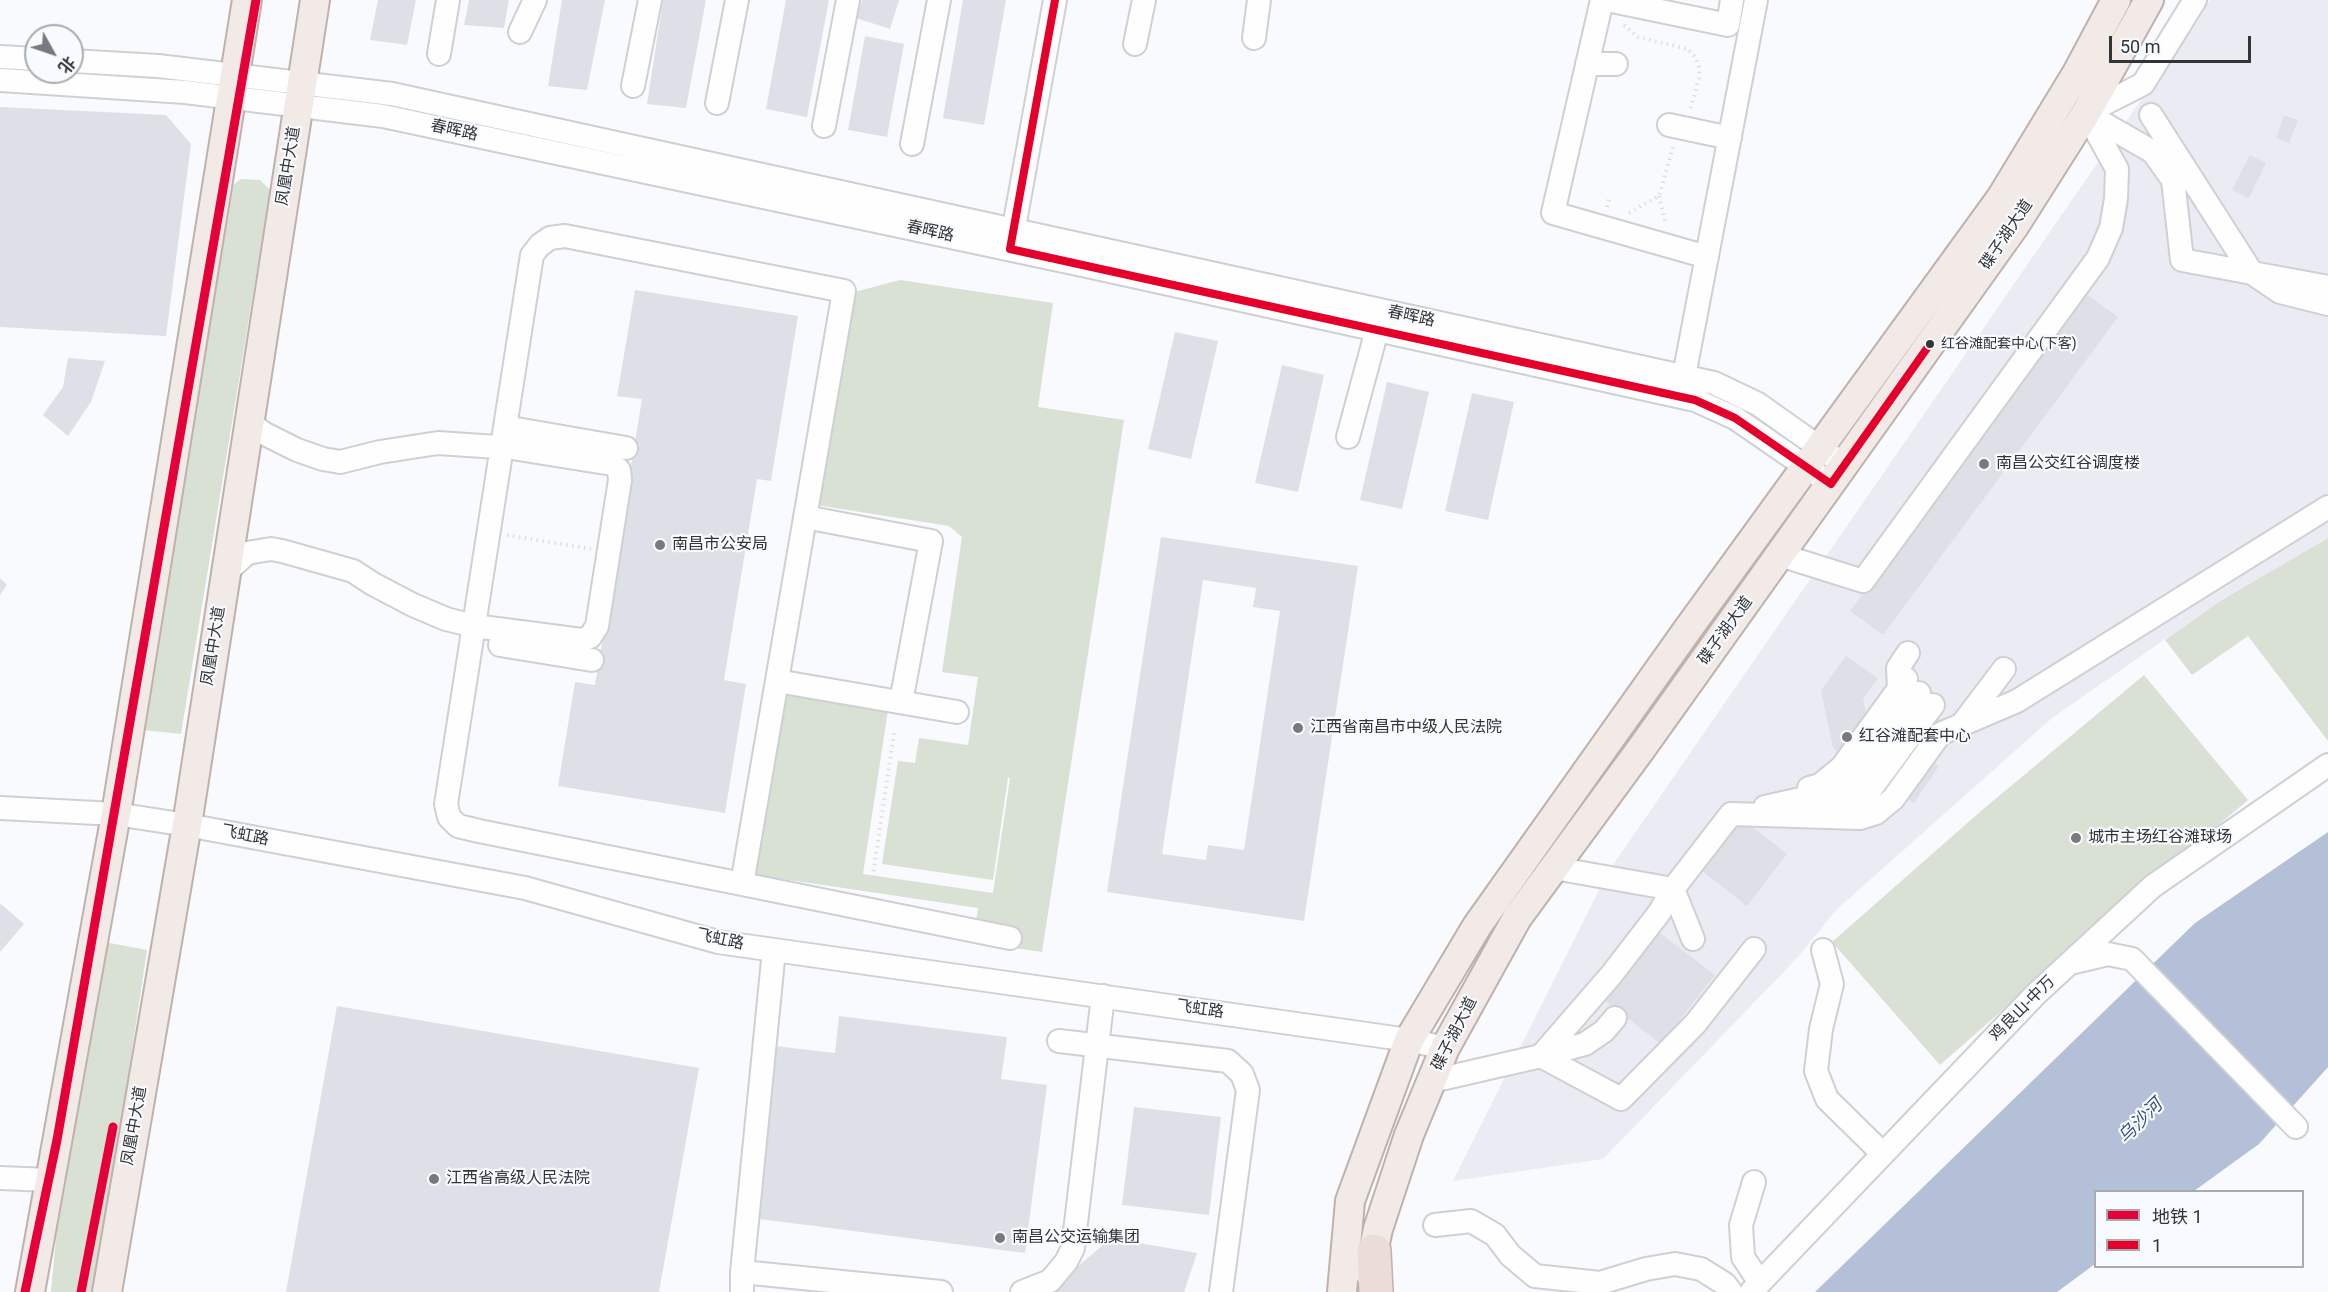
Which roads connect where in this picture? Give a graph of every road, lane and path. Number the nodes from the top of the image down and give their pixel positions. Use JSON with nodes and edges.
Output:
{"nodes":[{"id":1,"x":247,"y":0,"type":"edge"},
{"id":2,"x":315,"y":0,"type":"edge"},
{"id":3,"x":448,"y":0,"type":"edge"},
{"id":4,"x":535,"y":0,"type":"edge"},
{"id":5,"x":650,"y":0,"type":"edge"},
{"id":6,"x":737,"y":0,"type":"edge"},
{"id":7,"x":848,"y":0,"type":"edge"},
{"id":8,"x":939,"y":0,"type":"edge"},
{"id":9,"x":1055,"y":0,"type":"edge"},
{"id":10,"x":1143,"y":0,"type":"edge"},
{"id":11,"x":1259,"y":0,"type":"edge"},
{"id":12,"x":1602,"y":0,"type":"edge"},
{"id":13,"x":1607,"y":0,"type":"edge"},
{"id":14,"x":1732,"y":0,"type":"edge"},
{"id":15,"x":1756,"y":0,"type":"edge"},
{"id":16,"x":2116,"y":0,"type":"edge"},
{"id":17,"x":2150,"y":0,"type":"edge"},
{"id":18,"x":2195,"y":0,"type":"edge"},
{"id":19,"x":520,"y":32,"type":"dead end"},
{"id":20,"x":1254,"y":38,"type":"dead end"},
{"id":21,"x":1135,"y":44,"type":"dead end"},
{"id":22,"x":439,"y":54,"type":"dead end"},
{"id":23,"x":0,"y":57,"type":"edge"},
{"id":24,"x":24,"y":58,"type":"edge"},
{"id":25,"x":84,"y":62,"type":"edge"},
{"id":26,"x":1587,"y":64,"type":"junction"},
{"id":27,"x":1616,"y":64,"type":"dead end"},
{"id":28,"x":0,"y":80,"type":"edge"},
{"id":29,"x":234,"y":86,"type":"junction"},
{"id":30,"x":633,"y":86,"type":"dead end"},
{"id":31,"x":300,"y":94,"type":"junction"},
{"id":32,"x":717,"y":103,"type":"dead end"},
{"id":33,"x":2086,"y":113,"type":"junction"},
{"id":34,"x":2151,"y":115,"type":"dead end"},
{"id":35,"x":1669,"y":125,"type":"dead end"},
{"id":36,"x":824,"y":126,"type":"dead end"},
{"id":37,"x":1730,"y":138,"type":"junction"},
{"id":38,"x":912,"y":144,"type":"dead end"},
{"id":39,"x":1659,"y":196,"type":"dead end"},
{"id":40,"x":1012,"y":239,"type":"junction"},
{"id":41,"x":1671,"y":247,"type":"junction"},
{"id":42,"x":1707,"y":257,"type":"junction"},
{"id":43,"x":2252,"y":273,"type":"junction"},
{"id":44,"x":2328,"y":287,"type":"edge"},
{"id":45,"x":2328,"y":304,"type":"edge"},
{"id":46,"x":1377,"y":330,"type":"junction"},
{"id":47,"x":1684,"y":376,"type":"junction"},
{"id":48,"x":249,"y":421,"type":"junction"},
{"id":49,"x":1347,"y":437,"type":"dead end"},
{"id":50,"x":506,"y":441,"type":"junction"},
{"id":51,"x":626,"y":448,"type":"dead end"},
{"id":52,"x":1813,"y":457,"type":"junction"},
{"id":53,"x":1838,"y":474,"type":"junction"},
{"id":54,"x":2328,"y":507,"type":"edge"},
{"id":55,"x":805,"y":518,"type":"junction"},
{"id":56,"x":488,"y":532,"type":"junction"},
{"id":57,"x":566,"y":545,"type":"dead end"},
{"id":58,"x":1780,"y":555,"type":"junction"},
{"id":59,"x":226,"y":572,"type":"junction"},
{"id":60,"x":478,"y":632,"type":"junction"},
{"id":61,"x":1908,"y":653,"type":"dead end"},
{"id":62,"x":592,"y":660,"type":"dead end"},
{"id":63,"x":2004,"y":669,"type":"dead end"},
{"id":64,"x":777,"y":681,"type":"junction"},
{"id":65,"x":1914,"y":691,"type":"junction"},
{"id":66,"x":901,"y":702,"type":"junction"},
{"id":67,"x":957,"y":712,"type":"dead end"},
{"id":68,"x":1963,"y":724,"type":"junction"},
{"id":69,"x":894,"y":733,"type":"dead end"},
{"id":70,"x":2328,"y":765,"type":"edge"},
{"id":71,"x":0,"y":808,"type":"edge"},
{"id":72,"x":116,"y":814,"type":"junction"},
{"id":73,"x":1731,"y":814,"type":"junction"},
{"id":74,"x":187,"y":825,"type":"junction"},
{"id":75,"x":1554,"y":868,"type":"junction"},
{"id":76,"x":742,"y":884,"type":"junction"},
{"id":77,"x":1673,"y":889,"type":"junction"},
{"id":78,"x":868,"y":910,"type":"junction"},
{"id":79,"x":1010,"y":938,"type":"dead end"},
{"id":80,"x":1693,"y":939,"type":"dead end"},
{"id":81,"x":1754,"y":949,"type":"dead end"},
{"id":82,"x":774,"y":950,"type":"junction"},
{"id":83,"x":1823,"y":950,"type":"dead end"},
{"id":84,"x":2069,"y":964,"type":"junction"},
{"id":85,"x":1103,"y":996,"type":"junction"},
{"id":86,"x":1615,"y":1018,"type":"dead end"},
{"id":87,"x":1409,"y":1040,"type":"junction"},
{"id":88,"x":1059,"y":1041,"type":"dead end"},
{"id":89,"x":1096,"y":1046,"type":"junction"},
{"id":90,"x":1445,"y":1048,"type":"junction"},
{"id":91,"x":1541,"y":1056,"type":"junction"},
{"id":92,"x":1432,"y":1080,"type":"junction"},
{"id":93,"x":2296,"y":1127,"type":"dead end"},
{"id":94,"x":1883,"y":1154,"type":"junction"},
{"id":95,"x":0,"y":1178,"type":"edge"},
{"id":96,"x":50,"y":1180,"type":"junction"},
{"id":97,"x":1754,"y":1182,"type":"dead end"},
{"id":98,"x":1435,"y":1225,"type":"dead end"},
{"id":99,"x":1075,"y":1229,"type":"junction"},
{"id":100,"x":1142,"y":1234,"type":"dead end"},
{"id":101,"x":1374,"y":1251,"type":"junction"},
{"id":102,"x":742,"y":1282,"type":"edge"},
{"id":103,"x":1616,"y":1285,"type":"edge"},
{"id":104,"x":1755,"y":1287,"type":"edge"},
{"id":105,"x":30,"y":1292,"type":"edge"},
{"id":106,"x":107,"y":1292,"type":"edge"},
{"id":107,"x":941,"y":1292,"type":"edge"},
{"id":108,"x":1022,"y":1292,"type":"edge"},
{"id":109,"x":1221,"y":1292,"type":"edge"},
{"id":110,"x":1342,"y":1292,"type":"edge"},
{"id":111,"x":1365,"y":1292,"type":"edge"},
{"id":112,"x":1376,"y":1292,"type":"edge"},
{"id":113,"x":1731,"y":1292,"type":"edge"}],
"edges":[{"from":1,"to":29,"type":"main road"},
{"from":2,"to":31,"type":"main road","name":"凤凰中大道"},
{"from":3,"to":22,"type":"street"},
{"from":4,"to":19,"type":"street"},
{"from":5,"to":30,"type":"street"},
{"from":6,"to":32,"type":"street"},
{"from":7,"to":36,"type":"street"},
{"from":8,"to":38,"type":"street"},
{"from":9,"to":40,"type":"street"},
{"from":10,"to":21,"type":"street"},
{"from":11,"to":20,"type":"street"},
{"from":12,"to":26,"type":"street"},
{"from":13,"to":14,"type":"street"},
{"from":15,"to":37,"type":"street"},
{"from":16,"to":52,"type":"main road","name":"碟子湖大道"},
{"from":17,"to":33,"type":"main road","name":"碟子湖大道"},
{"from":18,"to":33,"type":"street"},
{"from":23,"to":24,"type":"street"},
{"from":25,"to":29,"type":"street","name":"春晖路"},
{"from":26,"to":27,"type":"street"},
{"from":26,"to":41,"type":"street"},
{"from":28,"to":29,"type":"street","name":"春晖路"},
{"from":29,"to":31,"type":"street","name":"春晖路"},
{"from":29,"to":72,"type":"main road"},
{"from":31,"to":40,"type":"street","name":"春晖路"},
{"from":31,"to":48,"type":"main road","name":"凤凰中大道"},
{"from":33,"to":43,"type":"street"},
{"from":33,"to":53,"type":"main road","name":"碟子湖大道"},
{"from":33,"to":58,"type":"street"},
{"from":34,"to":43,"type":"street"},
{"from":35,"to":37,"type":"street"},
{"from":37,"to":42,"type":"street"},
{"from":39,"to":41,"type":"path"},
{"from":40,"to":46,"type":"street","name":"春晖路"},
{"from":40,"to":47,"type":"street","name":"春晖路"},
{"from":41,"to":42,"type":"street"},
{"from":42,"to":47,"type":"street"},
{"from":43,"to":44,"type":"street"},
{"from":43,"to":45,"type":"street"},
{"from":46,"to":49,"type":"street"},
{"from":46,"to":52,"type":"street","name":"春晖路"},
{"from":47,"to":52,"type":"street","name":"春晖路"},
{"from":48,"to":50,"type":"street"},
{"from":48,"to":59,"type":"main road","name":"凤凰中大道"},
{"from":50,"to":51,"type":"street"},
{"from":50,"to":55,"type":"street"},
{"from":50,"to":56,"type":"street"},
{"from":50,"to":60,"type":"street"},
{"from":52,"to":53,"type":"street","name":"春晖路"},
{"from":52,"to":87,"type":"main road","name":"碟子湖大道"},
{"from":53,"to":58,"type":"main road","name":"碟子湖大道"},
{"from":54,"to":68,"type":"street"},
{"from":55,"to":64,"type":"street"},
{"from":55,"to":66,"type":"street"},
{"from":56,"to":57,"type":"path"},
{"from":56,"to":60,"type":"street"},
{"from":58,"to":75,"type":"main road","name":"碟子湖大道"},
{"from":59,"to":60,"type":"street"},
{"from":59,"to":74,"type":"main road","name":"凤凰中大道"},
{"from":60,"to":62,"type":"street"},
{"from":60,"to":76,"type":"street"},
{"from":61,"to":65,"type":"street"},
{"from":63,"to":68,"type":"street"},
{"from":64,"to":66,"type":"street"},
{"from":64,"to":76,"type":"street"},
{"from":65,"to":73,"type":"street"},
{"from":65,"to":73,"type":"street"},
{"from":66,"to":67,"type":"street"},
{"from":68,"to":73,"type":"street"},
{"from":69,"to":78,"type":"path"},
{"from":70,"to":84,"type":"street","name":"鸡良山-中万"},
{"from":71,"to":72,"type":"street","name":"飞虹路"},
{"from":72,"to":74,"type":"street","name":"飞虹路"},
{"from":72,"to":96,"type":"main road"},
{"from":73,"to":77,"type":"street"},
{"from":74,"to":82,"type":"street","name":"飞虹路"},
{"from":74,"to":106,"type":"main road","name":"凤凰中大道"},
{"from":75,"to":77,"type":"street"},
{"from":75,"to":90,"type":"main road","name":"碟子湖大道"},
{"from":76,"to":78,"type":"street"},
{"from":77,"to":80,"type":"street"},
{"from":77,"to":91,"type":"street"},
{"from":78,"to":79,"type":"street"},
{"from":81,"to":91,"type":"street"},
{"from":82,"to":85,"type":"street","name":"飞虹路"},
{"from":82,"to":102,"type":"street"},
{"from":83,"to":94,"type":"street"},
{"from":84,"to":93,"type":"street"},
{"from":84,"to":94,"type":"street","name":"鸡良山-中万"},
{"from":85,"to":87,"type":"street","name":"飞虹路"},
{"from":85,"to":89,"type":"street"},
{"from":86,"to":91,"type":"street"},
{"from":87,"to":90,"type":"street","name":"飞虹路"},
{"from":87,"to":110,"type":"main road","name":"碟子湖大道"},
{"from":88,"to":89,"type":"street"},
{"from":89,"to":99,"type":"street"},
{"from":89,"to":109,"type":"street"},
{"from":90,"to":92,"type":"main road","name":"碟子湖大道"},
{"from":91,"to":92,"type":"street"},
{"from":92,"to":101,"type":"main road","name":"碟子湖大道"},
{"from":94,"to":104,"type":"street","name":"鸡良山-中万"},
{"from":95,"to":96,"type":"street"},
{"from":96,"to":105,"type":"main road"},
{"from":97,"to":104,"type":"street"},
{"from":98,"to":103,"type":"street"},
{"from":99,"to":100,"type":"path"},
{"from":99,"to":108,"type":"street"},
{"from":101,"to":111,"type":"main road","name":"碟子湖大道"},
{"from":101,"to":112,"type":"highway"},
{"from":102,"to":107,"type":"street"},
{"from":103,"to":113,"type":"street"}]}
